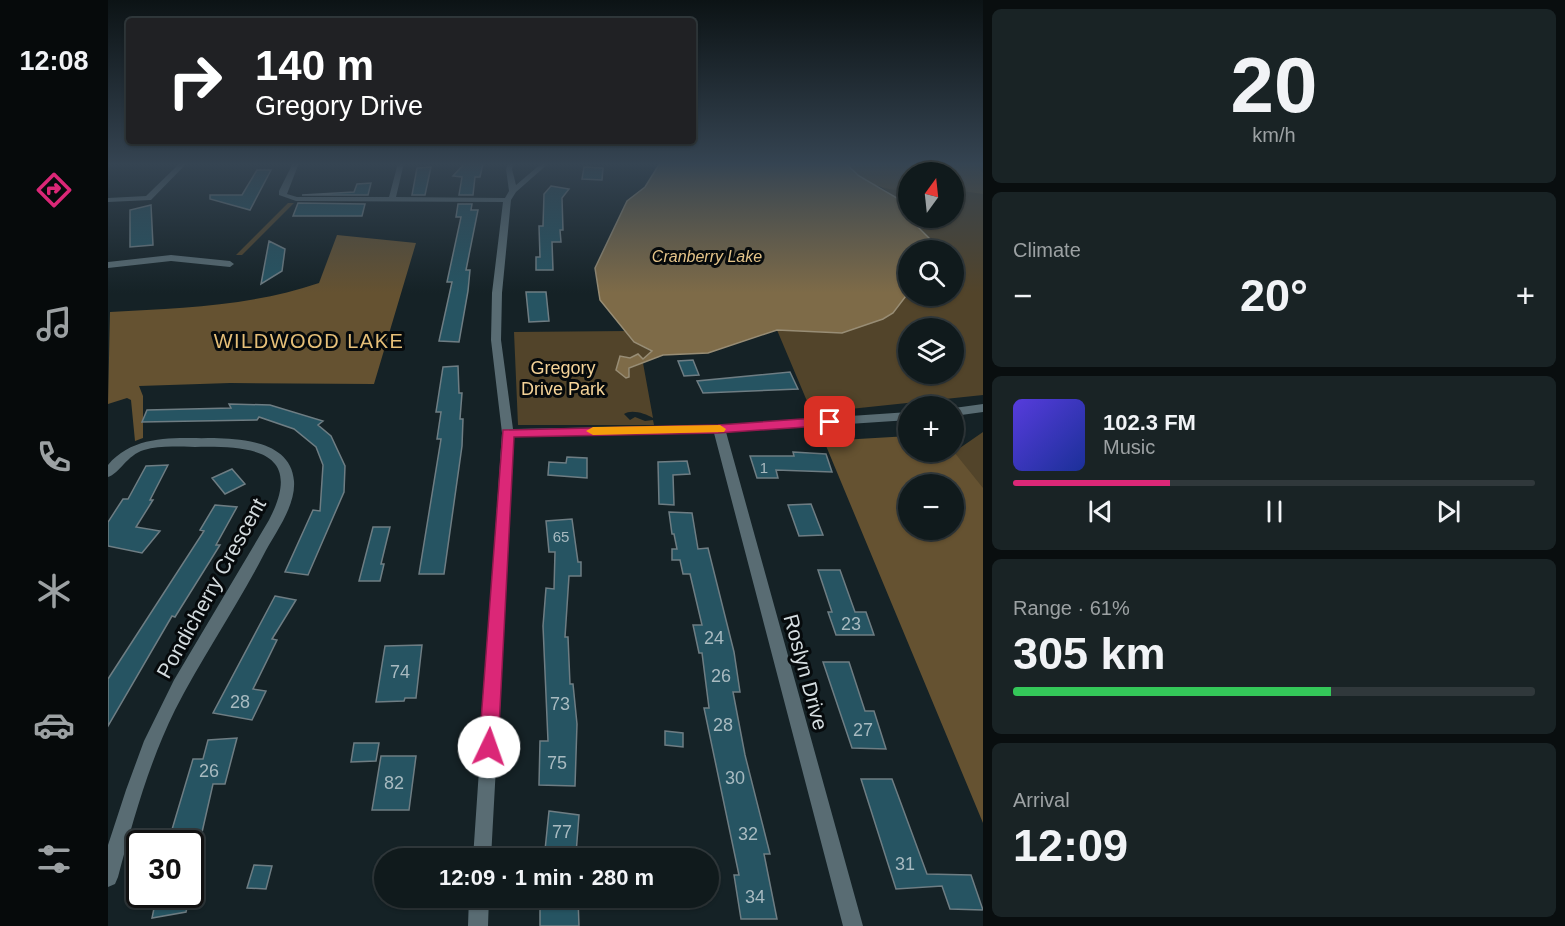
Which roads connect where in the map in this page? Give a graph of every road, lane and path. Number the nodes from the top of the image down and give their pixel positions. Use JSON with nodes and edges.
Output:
{"nodes":[{"id":1,"x":506,"y":206,"type":"edge"},
{"id":2,"x":230,"y":264,"type":"dead end"},
{"id":3,"x":108,"y":266,"type":"edge"},
{"id":4,"x":983,"y":408,"type":"edge"},
{"id":5,"x":964,"y":411,"type":"edge"},
{"id":6,"x":898,"y":417,"type":"edge"},
{"id":7,"x":718,"y":429,"type":"junction"},
{"id":8,"x":508,"y":433,"type":"junction"},
{"id":9,"x":108,"y":473,"type":"edge"},
{"id":10,"x":483,"y":848,"type":"edge"},
{"id":11,"x":108,"y":877,"type":"edge"},
{"id":12,"x":479,"y":908,"type":"edge"},
{"id":13,"x":478,"y":926,"type":"edge"},
{"id":14,"x":853,"y":926,"type":"edge"}],
"edges":[{"from":1,"to":8,"type":"street"},
{"from":2,"to":3,"type":"street"},
{"from":4,"to":5,"type":"street"},
{"from":6,"to":7,"type":"street"},
{"from":7,"to":8,"type":"street"},
{"from":7,"to":14,"type":"street","name":"Roslyn Drive"},
{"from":8,"to":10,"type":"street"},
{"from":9,"to":11,"type":"street","name":"Pondicherry Crescent"},
{"from":12,"to":13,"type":"street"}]}
